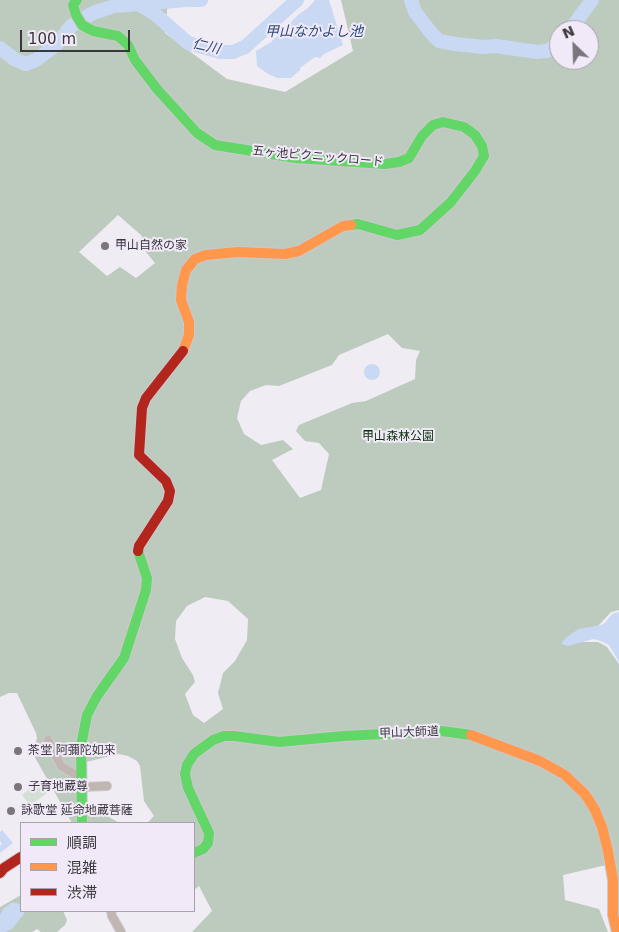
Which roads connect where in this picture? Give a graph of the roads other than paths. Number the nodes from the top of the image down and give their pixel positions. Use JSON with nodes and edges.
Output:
{"nodes":[{"id":1,"x":76,"y":0,"type":"edge"},
{"id":2,"x":48,"y":740,"type":"dead end"},
{"id":3,"x":82,"y":783,"type":"junction"},
{"id":4,"x":107,"y":786,"type":"dead end"},
{"id":5,"x":82,"y":822,"type":"edge"},
{"id":6,"x":195,"y":852,"type":"edge"},
{"id":7,"x":20,"y":858,"type":"edge"},
{"id":8,"x":0,"y":873,"type":"edge"},
{"id":9,"x":111,"y":912,"type":"edge"},
{"id":10,"x":122,"y":932,"type":"edge"},
{"id":11,"x":617,"y":932,"type":"edge"}],
"edges":[{"from":1,"to":3,"type":"street","name":"五ヶ池ピクニックロード"},
{"from":2,"to":3,"type":"street"},
{"from":3,"to":4,"type":"street"},
{"from":3,"to":5,"type":"street","name":"五ヶ池ピクニックロード"},
{"from":6,"to":11,"type":"street","name":"甲山大師道"},
{"from":7,"to":8,"type":"street"},
{"from":9,"to":10,"type":"street"}]}
